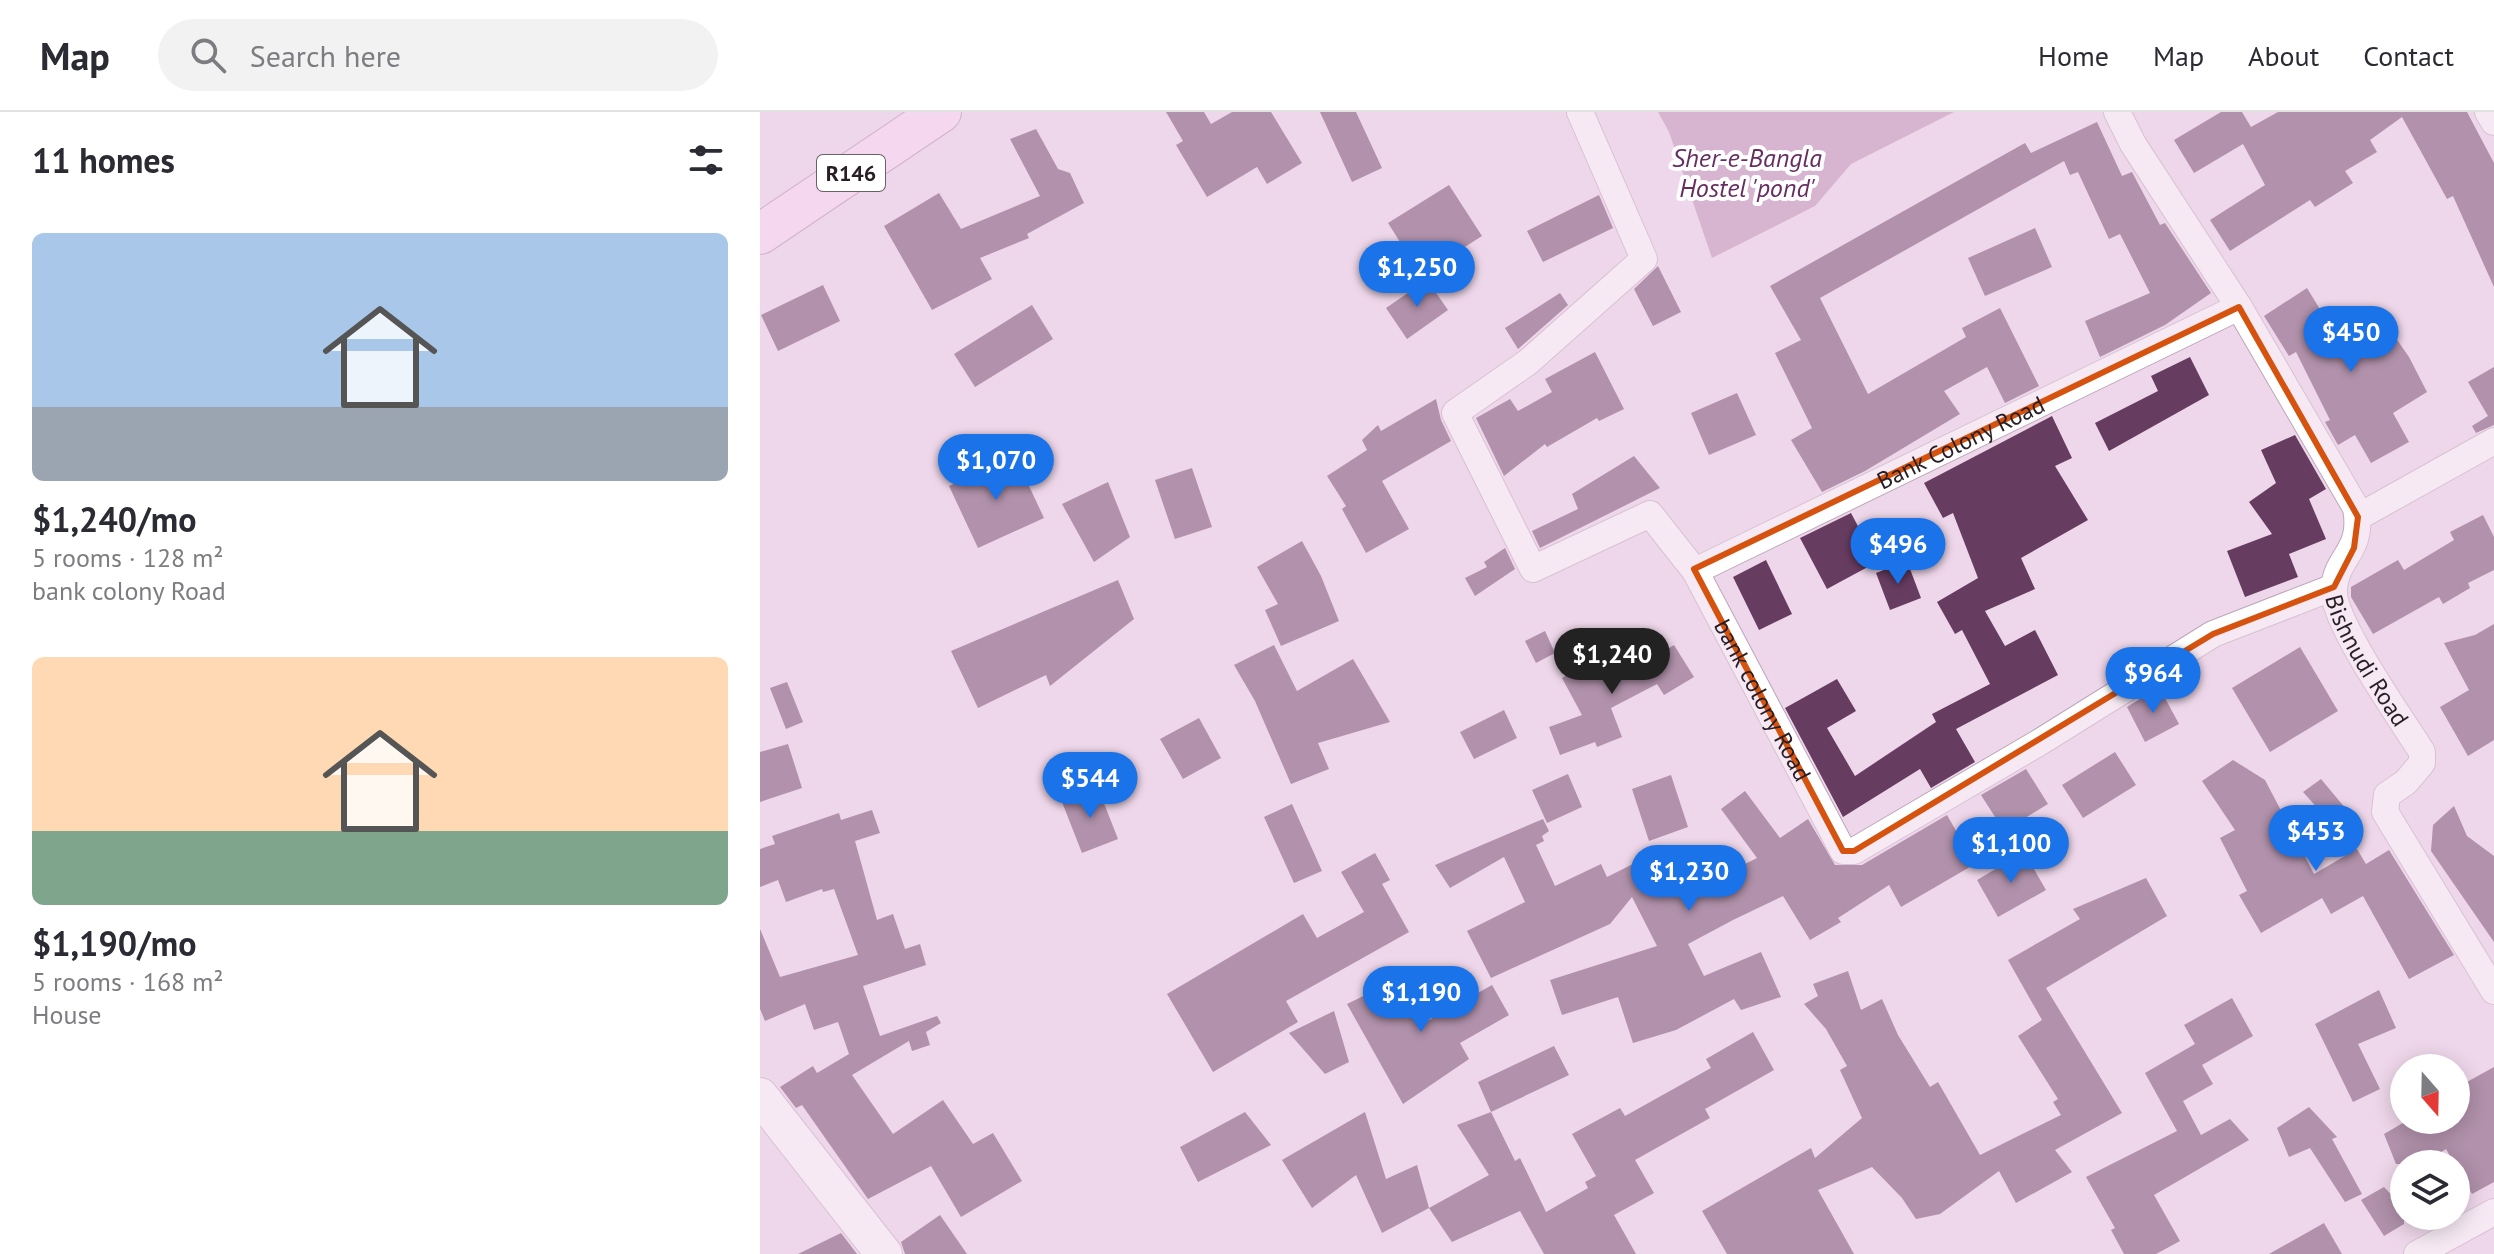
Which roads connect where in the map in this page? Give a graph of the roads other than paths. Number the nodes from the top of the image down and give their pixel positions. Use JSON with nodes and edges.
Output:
{"nodes":[{"id":1,"x":941,"y":112,"type":"edge"},
{"id":2,"x":1580,"y":112,"type":"edge"},
{"id":3,"x":2117,"y":112,"type":"edge"},
{"id":4,"x":2488,"y":112,"type":"edge"},
{"id":5,"x":2494,"y":122,"type":"edge"},
{"id":6,"x":760,"y":234,"type":"edge"},
{"id":7,"x":2239,"y":307,"type":"junction"},
{"id":8,"x":2494,"y":441,"type":"edge"},
{"id":9,"x":2358,"y":517,"type":"junction"},
{"id":10,"x":1694,"y":569,"type":"junction"},
{"id":11,"x":2334,"y":587,"type":"junction"},
{"id":12,"x":2288,"y":605,"type":"dead end"},
{"id":13,"x":2494,"y":991,"type":"edge"},
{"id":14,"x":760,"y":1096,"type":"edge"},
{"id":15,"x":2494,"y":1212,"type":"edge"},
{"id":16,"x":884,"y":1254,"type":"edge"},
{"id":17,"x":2417,"y":1254,"type":"edge"}],
"edges":[{"from":1,"to":6,"type":"main road","number":"R146"},
{"from":2,"to":10,"type":"street"},
{"from":3,"to":7,"type":"street"},
{"from":4,"to":5,"type":"street"},
{"from":7,"to":9,"type":"street"},
{"from":7,"to":10,"type":"street","name":"Bank Colony Road"},
{"from":8,"to":9,"type":"street"},
{"from":9,"to":11,"type":"street","name":"Bishnudi Road"},
{"from":10,"to":11,"type":"street","name":"bank colony Road"},
{"from":11,"to":12,"type":"street"},
{"from":11,"to":13,"type":"street","name":"Bishnudi Road"},
{"from":14,"to":16,"type":"street"},
{"from":15,"to":17,"type":"street"}]}
